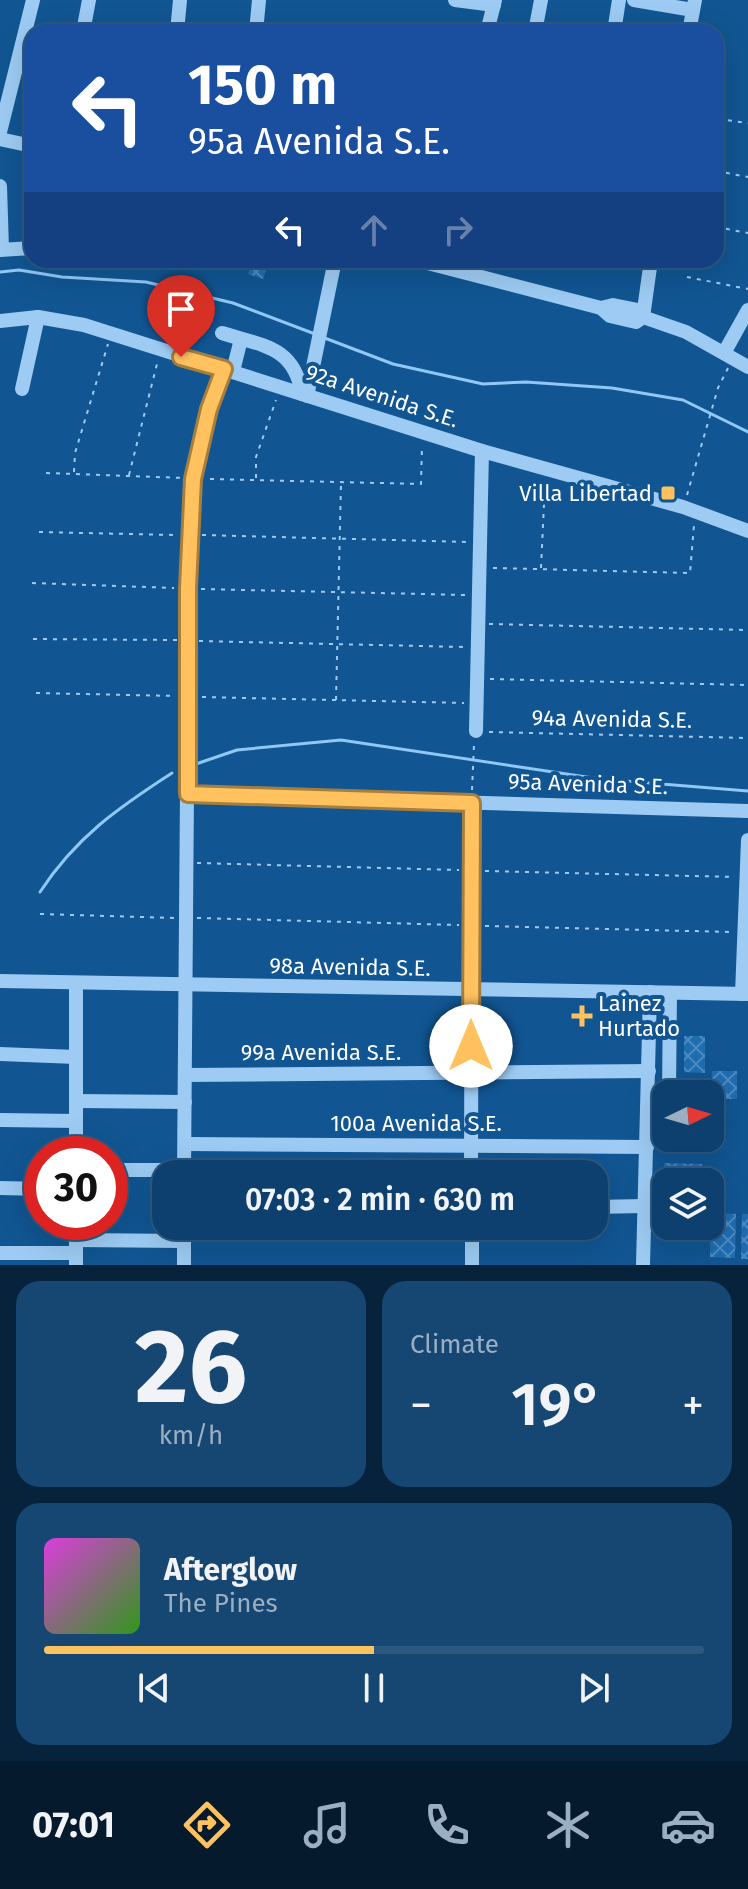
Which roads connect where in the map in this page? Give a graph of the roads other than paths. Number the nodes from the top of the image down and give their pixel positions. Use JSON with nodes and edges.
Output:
{"nodes":[{"id":1,"x":33,"y":0,"type":"edge"},
{"id":2,"x":89,"y":0,"type":"edge"},
{"id":3,"x":180,"y":0,"type":"edge"},
{"id":4,"x":259,"y":0,"type":"edge"},
{"id":5,"x":455,"y":0,"type":"edge"},
{"id":6,"x":541,"y":0,"type":"edge"},
{"id":7,"x":619,"y":0,"type":"edge"},
{"id":8,"x":634,"y":0,"type":"edge"},
{"id":9,"x":494,"y":3,"type":"edge"},
{"id":10,"x":694,"y":5,"type":"edge"},
{"id":11,"x":27,"y":24,"type":"edge"},
{"id":12,"x":84,"y":24,"type":"edge"},
{"id":13,"x":178,"y":24,"type":"edge"},
{"id":14,"x":257,"y":24,"type":"edge"},
{"id":15,"x":489,"y":24,"type":"edge"},
{"id":16,"x":536,"y":24,"type":"edge"},
{"id":17,"x":615,"y":24,"type":"edge"},
{"id":18,"x":24,"y":36,"type":"edge"},
{"id":19,"x":0,"y":132,"type":"edge"},
{"id":20,"x":0,"y":139,"type":"edge"},
{"id":21,"x":24,"y":144,"type":"edge"},
{"id":22,"x":0,"y":186,"type":"edge"},
{"id":23,"x":24,"y":248,"type":"edge"},
{"id":24,"x":1,"y":249,"type":"edge"},
{"id":25,"x":334,"y":268,"type":"edge"},
{"id":26,"x":450,"y":268,"type":"edge"},
{"id":27,"x":650,"y":268,"type":"edge"},
{"id":28,"x":748,"y":310,"type":"edge"},
{"id":29,"x":38,"y":317,"type":"junction"},
{"id":30,"x":643,"y":317,"type":"junction"},
{"id":31,"x":0,"y":321,"type":"edge"},
{"id":32,"x":222,"y":333,"type":"dead end"},
{"id":33,"x":241,"y":339,"type":"junction"},
{"id":34,"x":728,"y":356,"type":"junction"},
{"id":35,"x":748,"y":367,"type":"edge"},
{"id":36,"x":228,"y":370,"type":"junction"},
{"id":37,"x":22,"y":389,"type":"dead end"},
{"id":38,"x":305,"y":395,"type":"junction"},
{"id":39,"x":482,"y":451,"type":"junction"},
{"id":40,"x":748,"y":531,"type":"edge"},
{"id":41,"x":476,"y":731,"type":"road end"},
{"id":42,"x":188,"y":794,"type":"junction"},
{"id":43,"x":472,"y":803,"type":"junction"},
{"id":44,"x":748,"y":811,"type":"edge"},
{"id":45,"x":748,"y":840,"type":"edge"},
{"id":46,"x":0,"y":981,"type":"edge"},
{"id":47,"x":76,"y":983,"type":"junction"},
{"id":48,"x":186,"y":986,"type":"junction"},
{"id":49,"x":471,"y":992,"type":"junction"},
{"id":50,"x":650,"y":992,"type":"junction"},
{"id":51,"x":670,"y":993,"type":"junction"},
{"id":52,"x":745,"y":994,"type":"edge"},
{"id":53,"x":0,"y":1054,"type":"edge"},
{"id":54,"x":76,"y":1057,"type":"junction"},
{"id":55,"x":649,"y":1071,"type":"junction"},
{"id":56,"x":471,"y":1073,"type":"junction"},
{"id":57,"x":185,"y":1075,"type":"junction"},
{"id":58,"x":669,"y":1080,"type":"edge"},
{"id":59,"x":76,"y":1101,"type":"junction"},
{"id":60,"x":185,"y":1102,"type":"junction"},
{"id":61,"x":0,"y":1120,"type":"edge"},
{"id":62,"x":76,"y":1121,"type":"junction"},
{"id":63,"x":76,"y":1136,"type":"edge"},
{"id":64,"x":185,"y":1144,"type":"junction"},
{"id":65,"x":471,"y":1146,"type":"junction"},
{"id":66,"x":647,"y":1147,"type":"junction"},
{"id":67,"x":184,"y":1160,"type":"edge"},
{"id":68,"x":471,"y":1160,"type":"edge"},
{"id":69,"x":128,"y":1170,"type":"edge"},
{"id":70,"x":152,"y":1171,"type":"edge"},
{"id":71,"x":0,"y":1188,"type":"edge"},
{"id":72,"x":24,"y":1189,"type":"edge"},
{"id":73,"x":644,"y":1206,"type":"junction"},
{"id":74,"x":608,"y":1207,"type":"edge"},
{"id":75,"x":152,"y":1239,"type":"edge"},
{"id":76,"x":184,"y":1240,"type":"edge"},
{"id":77,"x":472,"y":1240,"type":"edge"},
{"id":78,"x":0,"y":1253,"type":"edge"},
{"id":79,"x":76,"y":1253,"type":"edge"},
{"id":80,"x":184,"y":1265,"type":"edge"},
{"id":81,"x":472,"y":1265,"type":"edge"},
{"id":82,"x":643,"y":1265,"type":"edge"}],
"edges":[{"from":1,"to":11,"type":"street"},
{"from":2,"to":12,"type":"street"},
{"from":3,"to":13,"type":"street"},
{"from":4,"to":14,"type":"street"},
{"from":5,"to":9,"type":"street"},
{"from":6,"to":16,"type":"street"},
{"from":7,"to":17,"type":"street"},
{"from":8,"to":10,"type":"street"},
{"from":9,"to":15,"type":"street"},
{"from":18,"to":19,"type":"street"},
{"from":20,"to":21,"type":"street"},
{"from":22,"to":24,"type":"street"},
{"from":23,"to":24,"type":"street"},
{"from":25,"to":38,"type":"street"},
{"from":26,"to":30,"type":"street"},
{"from":27,"to":30,"type":"street"},
{"from":28,"to":34,"type":"street"},
{"from":29,"to":31,"type":"street","name":"92a Avenida S.E."},
{"from":29,"to":36,"type":"street","name":"92a Avenida S.E."},
{"from":29,"to":37,"type":"street"},
{"from":30,"to":34,"type":"street"},
{"from":32,"to":33,"type":"street"},
{"from":33,"to":36,"type":"street"},
{"from":33,"to":38,"type":"street"},
{"from":34,"to":35,"type":"street"},
{"from":36,"to":38,"type":"street","name":"92a Avenida S.E."},
{"from":36,"to":42,"type":"street"},
{"from":38,"to":39,"type":"street","name":"92a Avenida S.E."},
{"from":39,"to":40,"type":"street","name":"92a Avenida S.E."},
{"from":39,"to":41,"type":"street"},
{"from":42,"to":43,"type":"street","name":"95a Avenida S.E."},
{"from":42,"to":48,"type":"street"},
{"from":43,"to":44,"type":"street","name":"95a Avenida S.E."},
{"from":43,"to":49,"type":"street"},
{"from":45,"to":52,"type":"street"},
{"from":46,"to":47,"type":"street","name":"98a Avenida S.E."},
{"from":47,"to":48,"type":"street","name":"98a Avenida S.E."},
{"from":47,"to":54,"type":"street"},
{"from":48,"to":49,"type":"street","name":"98a Avenida S.E."},
{"from":48,"to":57,"type":"street"},
{"from":49,"to":50,"type":"street","name":"98a Avenida S.E."},
{"from":49,"to":56,"type":"street"},
{"from":50,"to":51,"type":"street","name":"98a Avenida S.E."},
{"from":50,"to":55,"type":"street"},
{"from":51,"to":52,"type":"street","name":"98a Avenida S.E."},
{"from":51,"to":58,"type":"street"},
{"from":53,"to":54,"type":"street"},
{"from":54,"to":59,"type":"street"},
{"from":55,"to":56,"type":"street","name":"99a Avenida S.E."},
{"from":55,"to":66,"type":"street"},
{"from":56,"to":57,"type":"street","name":"99a Avenida S.E."},
{"from":56,"to":65,"type":"street"},
{"from":57,"to":60,"type":"street"},
{"from":59,"to":60,"type":"street"},
{"from":59,"to":62,"type":"street"},
{"from":60,"to":64,"type":"street"},
{"from":61,"to":62,"type":"street"},
{"from":62,"to":63,"type":"street"},
{"from":64,"to":65,"type":"street","name":"100a Avenida S.E."},
{"from":64,"to":67,"type":"street"},
{"from":65,"to":66,"type":"street","name":"100a Avenida S.E."},
{"from":65,"to":68,"type":"street"},
{"from":66,"to":73,"type":"street"},
{"from":69,"to":70,"type":"street"},
{"from":71,"to":72,"type":"street"},
{"from":73,"to":74,"type":"street"},
{"from":73,"to":82,"type":"street"},
{"from":75,"to":79,"type":"street"},
{"from":76,"to":80,"type":"street"},
{"from":77,"to":81,"type":"street"},
{"from":78,"to":79,"type":"street"}]}
